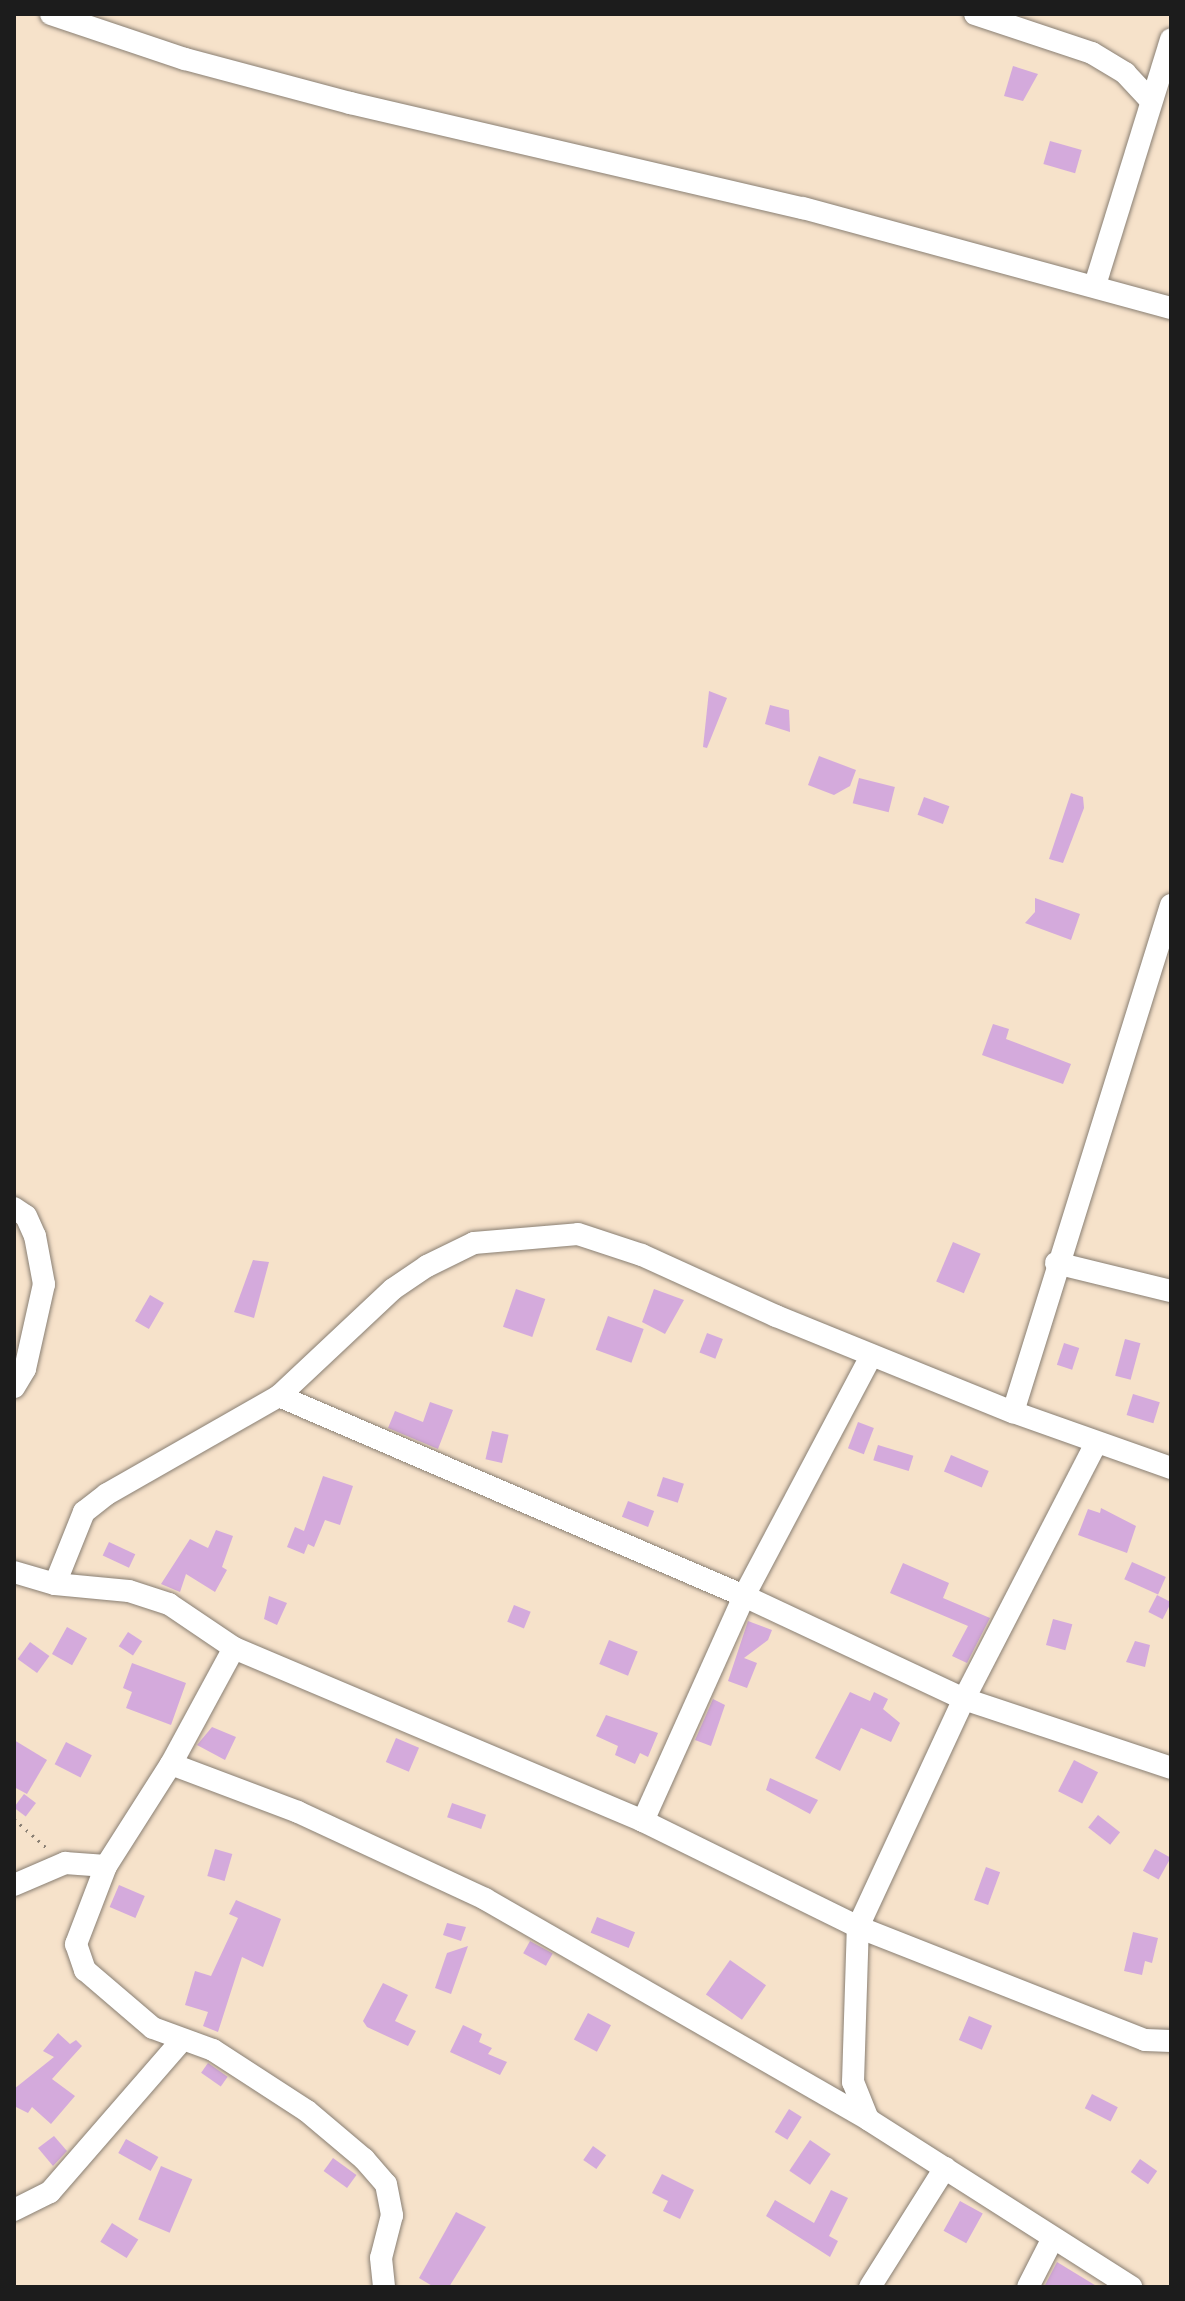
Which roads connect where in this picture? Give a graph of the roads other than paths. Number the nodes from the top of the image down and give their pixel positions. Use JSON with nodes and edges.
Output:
{"nodes":[{"id":1,"x":975,"y":14,"type":"edge"},
{"id":2,"x":56,"y":15,"type":"edge"},
{"id":3,"x":1171,"y":39,"type":"edge"},
{"id":4,"x":1151,"y":101,"type":"junction"},
{"id":5,"x":1095,"y":285,"type":"junction"},
{"id":6,"x":1171,"y":308,"type":"edge"},
{"id":7,"x":1171,"y":905,"type":"edge"},
{"id":8,"x":14,"y":1208,"type":"edge"},
{"id":9,"x":1056,"y":1263,"type":"junction"},
{"id":10,"x":1171,"y":1291,"type":"edge"},
{"id":11,"x":871,"y":1356,"type":"junction"},
{"id":12,"x":14,"y":1387,"type":"edge"},
{"id":13,"x":279,"y":1396,"type":"junction"},
{"id":14,"x":1013,"y":1412,"type":"junction"},
{"id":15,"x":1095,"y":1445,"type":"junction"},
{"id":16,"x":1171,"y":1468,"type":"edge"},
{"id":17,"x":14,"y":1572,"type":"edge"},
{"id":18,"x":55,"y":1584,"type":"junction"},
{"id":19,"x":744,"y":1596,"type":"junction"},
{"id":20,"x":234,"y":1648,"type":"junction"},
{"id":21,"x":964,"y":1699,"type":"junction"},
{"id":22,"x":171,"y":1764,"type":"junction"},
{"id":23,"x":1171,"y":1768,"type":"edge"},
{"id":24,"x":643,"y":1821,"type":"junction"},
{"id":25,"x":106,"y":1866,"type":"junction"},
{"id":26,"x":14,"y":1885,"type":"edge"},
{"id":27,"x":858,"y":1927,"type":"junction"},
{"id":28,"x":182,"y":2040,"type":"junction"},
{"id":29,"x":1171,"y":2041,"type":"edge"},
{"id":30,"x":869,"y":2120,"type":"junction"},
{"id":31,"x":945,"y":2168,"type":"junction"},
{"id":32,"x":14,"y":2210,"type":"edge"},
{"id":33,"x":1053,"y":2238,"type":"junction"},
{"id":34,"x":384,"y":2287,"type":"edge"},
{"id":35,"x":870,"y":2287,"type":"edge"},
{"id":36,"x":1028,"y":2287,"type":"edge"},
{"id":37,"x":1131,"y":2287,"type":"edge"}],
"edges":[{"from":1,"to":4,"type":"street"},
{"from":2,"to":5,"type":"street"},
{"from":3,"to":4,"type":"street"},
{"from":4,"to":5,"type":"street"},
{"from":5,"to":6,"type":"street"},
{"from":7,"to":9,"type":"street"},
{"from":8,"to":12,"type":"street"},
{"from":9,"to":10,"type":"street"},
{"from":9,"to":14,"type":"street"},
{"from":11,"to":13,"type":"street"},
{"from":11,"to":14,"type":"street"},
{"from":11,"to":19,"type":"street"},
{"from":13,"to":18,"type":"street"},
{"from":13,"to":19,"type":"street"},
{"from":14,"to":15,"type":"street"},
{"from":15,"to":16,"type":"street"},
{"from":15,"to":21,"type":"street"},
{"from":17,"to":18,"type":"street"},
{"from":18,"to":20,"type":"street"},
{"from":19,"to":21,"type":"street"},
{"from":19,"to":24,"type":"street"},
{"from":20,"to":22,"type":"street"},
{"from":20,"to":24,"type":"street"},
{"from":21,"to":23,"type":"street"},
{"from":21,"to":27,"type":"street"},
{"from":22,"to":25,"type":"street"},
{"from":22,"to":30,"type":"street"},
{"from":24,"to":27,"type":"street"},
{"from":25,"to":26,"type":"street"},
{"from":25,"to":28,"type":"street"},
{"from":27,"to":29,"type":"street"},
{"from":27,"to":30,"type":"street"},
{"from":28,"to":32,"type":"street"},
{"from":28,"to":34,"type":"street"},
{"from":30,"to":31,"type":"street"},
{"from":31,"to":33,"type":"street"},
{"from":31,"to":35,"type":"street"},
{"from":33,"to":36,"type":"street"},
{"from":33,"to":37,"type":"street"}]}
